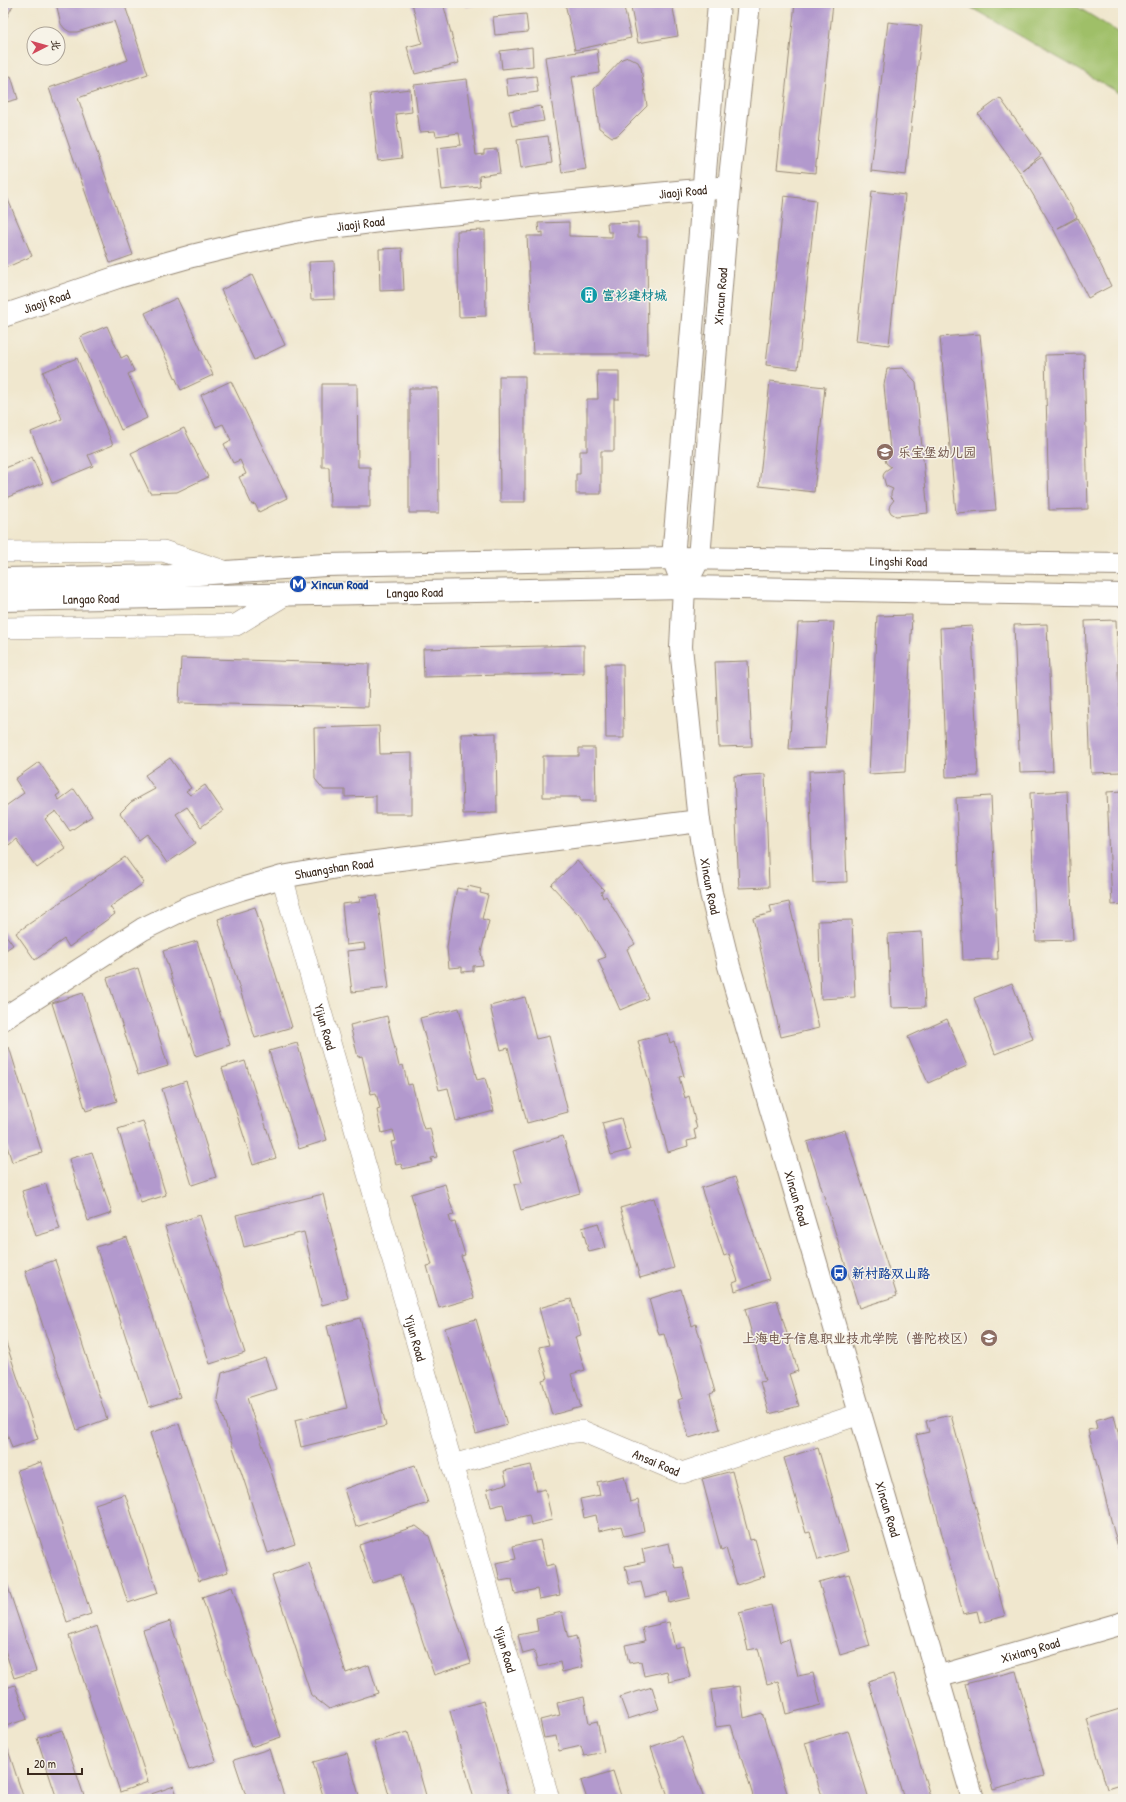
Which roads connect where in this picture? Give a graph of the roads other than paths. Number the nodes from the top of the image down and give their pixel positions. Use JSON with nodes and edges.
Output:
{"nodes":[{"id":1,"x":720,"y":3,"type":"edge"},
{"id":2,"x":749,"y":3,"type":"edge"},
{"id":3,"x":729,"y":187,"type":"junction"},
{"id":4,"x":703,"y":189,"type":"junction"},
{"id":5,"x":3,"y":316,"type":"edge"},
{"id":6,"x":3,"y":552,"type":"edge"},
{"id":7,"x":673,"y":558,"type":"junction"},
{"id":8,"x":699,"y":558,"type":"junction"},
{"id":9,"x":1123,"y":564,"type":"edge"},
{"id":10,"x":228,"y":572,"type":"junction"},
{"id":11,"x":3,"y":579,"type":"edge"},
{"id":12,"x":684,"y":587,"type":"junction"},
{"id":13,"x":1123,"y":595,"type":"edge"},
{"id":14,"x":285,"y":596,"type":"junction"},
{"id":15,"x":3,"y":600,"type":"edge"},
{"id":16,"x":3,"y":628,"type":"edge"},
{"id":17,"x":699,"y":821,"type":"junction"},
{"id":18,"x":282,"y":877,"type":"junction"},
{"id":19,"x":3,"y":1019,"type":"edge"},
{"id":20,"x":860,"y":1414,"type":"junction"},
{"id":21,"x":452,"y":1464,"type":"junction"},
{"id":22,"x":1123,"y":1623,"type":"edge"},
{"id":23,"x":937,"y":1677,"type":"junction"},
{"id":24,"x":549,"y":1799,"type":"edge"},
{"id":25,"x":973,"y":1799,"type":"edge"}],
"edges":[{"from":1,"to":4,"type":"main road","name":"Xincun Road"},
{"from":2,"to":3,"type":"main road","name":"Xincun Road"},
{"from":3,"to":4,"type":"main road","name":"Jiaoji Road"},
{"from":3,"to":8,"type":"main road","name":"Xincun Road"},
{"from":4,"to":5,"type":"main road","name":"Jiaoji Road"},
{"from":4,"to":7,"type":"main road","name":"Xincun Road"},
{"from":6,"to":10,"type":"street"},
{"from":7,"to":8,"type":"main road","name":"Lingshi Road"},
{"from":7,"to":10,"type":"main road","name":"Langao Road"},
{"from":7,"to":12,"type":"main road","name":"Xincun Road"},
{"from":8,"to":9,"type":"main road","name":"Lingshi Road"},
{"from":8,"to":12,"type":"main road","name":"Xincun Road"},
{"from":10,"to":11,"type":"main road","name":"Langao Road"},
{"from":12,"to":13,"type":"main road"},
{"from":12,"to":14,"type":"main road","name":"Langao Road"},
{"from":12,"to":17,"type":"main road","name":"Xincun Road"},
{"from":14,"to":15,"type":"main road","name":"Langao Road"},
{"from":14,"to":16,"type":"street"},
{"from":17,"to":18,"type":"main road","name":"Shuangshan Road"},
{"from":17,"to":20,"type":"main road","name":"Xincun Road"},
{"from":18,"to":19,"type":"main road","name":"Shuangshan Road"},
{"from":18,"to":21,"type":"street","name":"Yijun Road"},
{"from":20,"to":21,"type":"street","name":"Ansai Road"},
{"from":20,"to":23,"type":"main road","name":"Xincun Road"},
{"from":21,"to":24,"type":"street","name":"Yijun Road"},
{"from":22,"to":23,"type":"main road","name":"Xixiang Road"},
{"from":23,"to":25,"type":"main road","name":"Xincun Road"}]}
